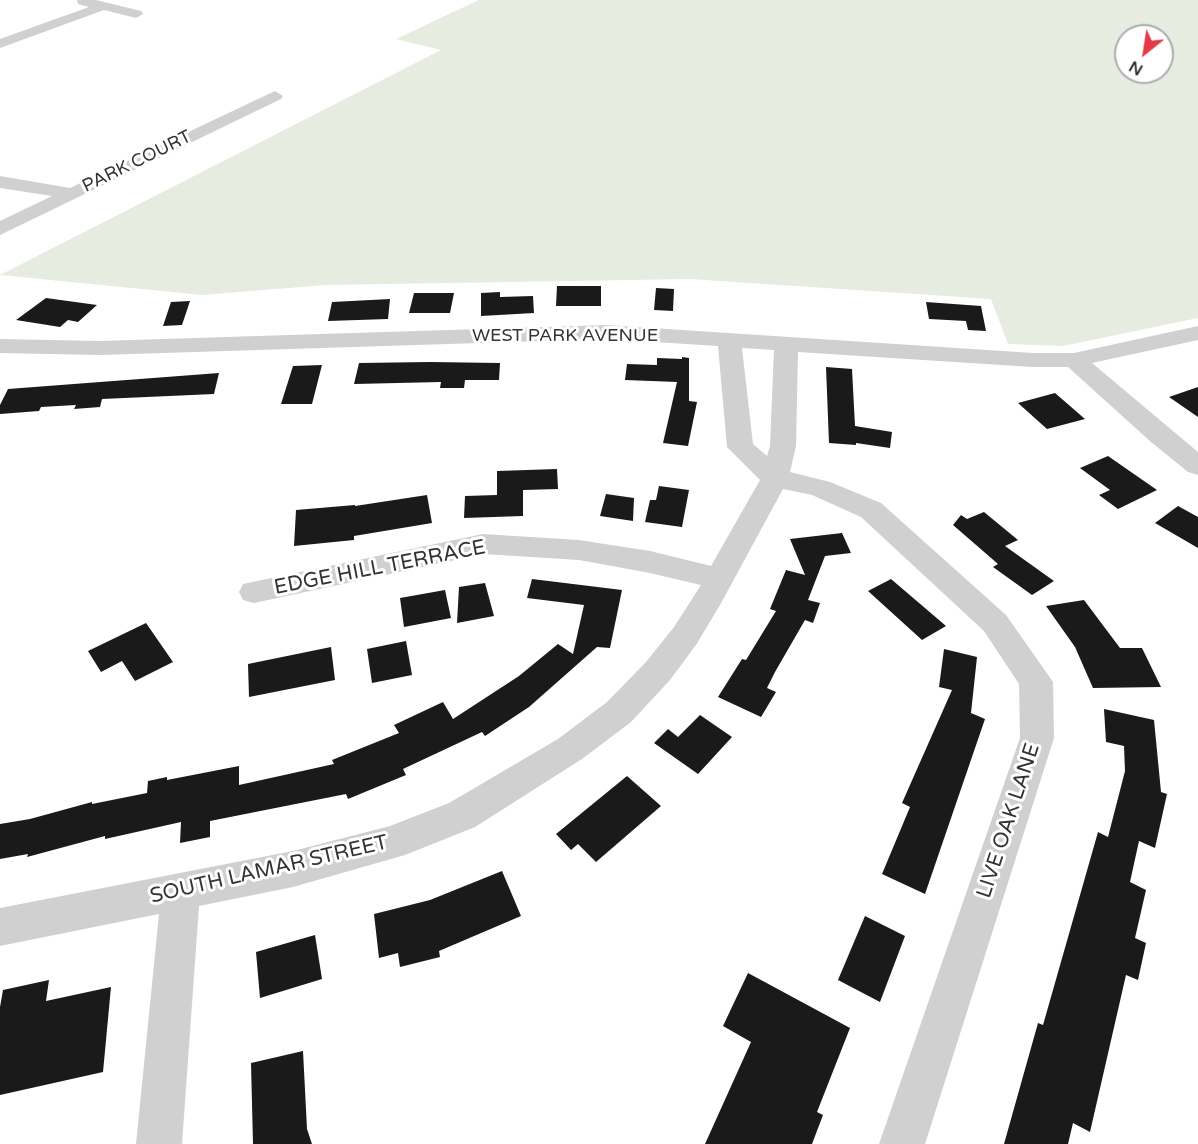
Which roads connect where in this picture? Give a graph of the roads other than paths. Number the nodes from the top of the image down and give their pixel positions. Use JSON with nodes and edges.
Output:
{"nodes":[{"id":1,"x":78,"y":0,"type":"edge"},
{"id":2,"x":103,"y":6,"type":"junction"},
{"id":3,"x":136,"y":14,"type":"dead end"},
{"id":4,"x":0,"y":44,"type":"edge"},
{"id":5,"x":275,"y":96,"type":"dead end"},
{"id":6,"x":0,"y":182,"type":"edge"},
{"id":7,"x":72,"y":194,"type":"junction"},
{"id":8,"x":0,"y":229,"type":"edge"},
{"id":9,"x":1198,"y":333,"type":"edge"},
{"id":10,"x":729,"y":340,"type":"junction"},
{"id":11,"x":786,"y":343,"type":"junction"},
{"id":12,"x":0,"y":346,"type":"edge"},
{"id":13,"x":1074,"y":360,"type":"junction"},
{"id":14,"x":1198,"y":466,"type":"edge"},
{"id":15,"x":775,"y":478,"type":"junction"},
{"id":16,"x":718,"y":579,"type":"junction"},
{"id":17,"x":254,"y":592,"type":"dead end"},
{"id":18,"x":181,"y":891,"type":"junction"},
{"id":19,"x":0,"y":927,"type":"edge"},
{"id":20,"x":159,"y":1144,"type":"edge"},
{"id":21,"x":902,"y":1144,"type":"edge"}],
"edges":[{"from":1,"to":2,"type":"street"},
{"from":2,"to":3,"type":"street"},
{"from":2,"to":4,"type":"street"},
{"from":5,"to":7,"type":"street","name":"PARK COURT"},
{"from":6,"to":7,"type":"street"},
{"from":7,"to":8,"type":"street","name":"PARK COURT"},
{"from":9,"to":13,"type":"street","name":"WEST PARK AVENUE"},
{"from":10,"to":11,"type":"street","name":"WEST PARK AVENUE"},
{"from":10,"to":12,"type":"street","name":"WEST PARK AVENUE"},
{"from":10,"to":15,"type":"street"},
{"from":11,"to":13,"type":"street","name":"WEST PARK AVENUE"},
{"from":11,"to":15,"type":"street","name":"SOUTH LAMAR STREET"},
{"from":13,"to":14,"type":"street"},
{"from":15,"to":16,"type":"street","name":"SOUTH LAMAR STREET"},
{"from":15,"to":21,"type":"street","name":"LIVE OAK LANE"},
{"from":16,"to":17,"type":"street","name":"EDGE HILL TERRACE"},
{"from":16,"to":18,"type":"street","name":"SOUTH LAMAR STREET"},
{"from":18,"to":19,"type":"street","name":"SOUTH LAMAR STREET"},
{"from":18,"to":20,"type":"street"}]}
